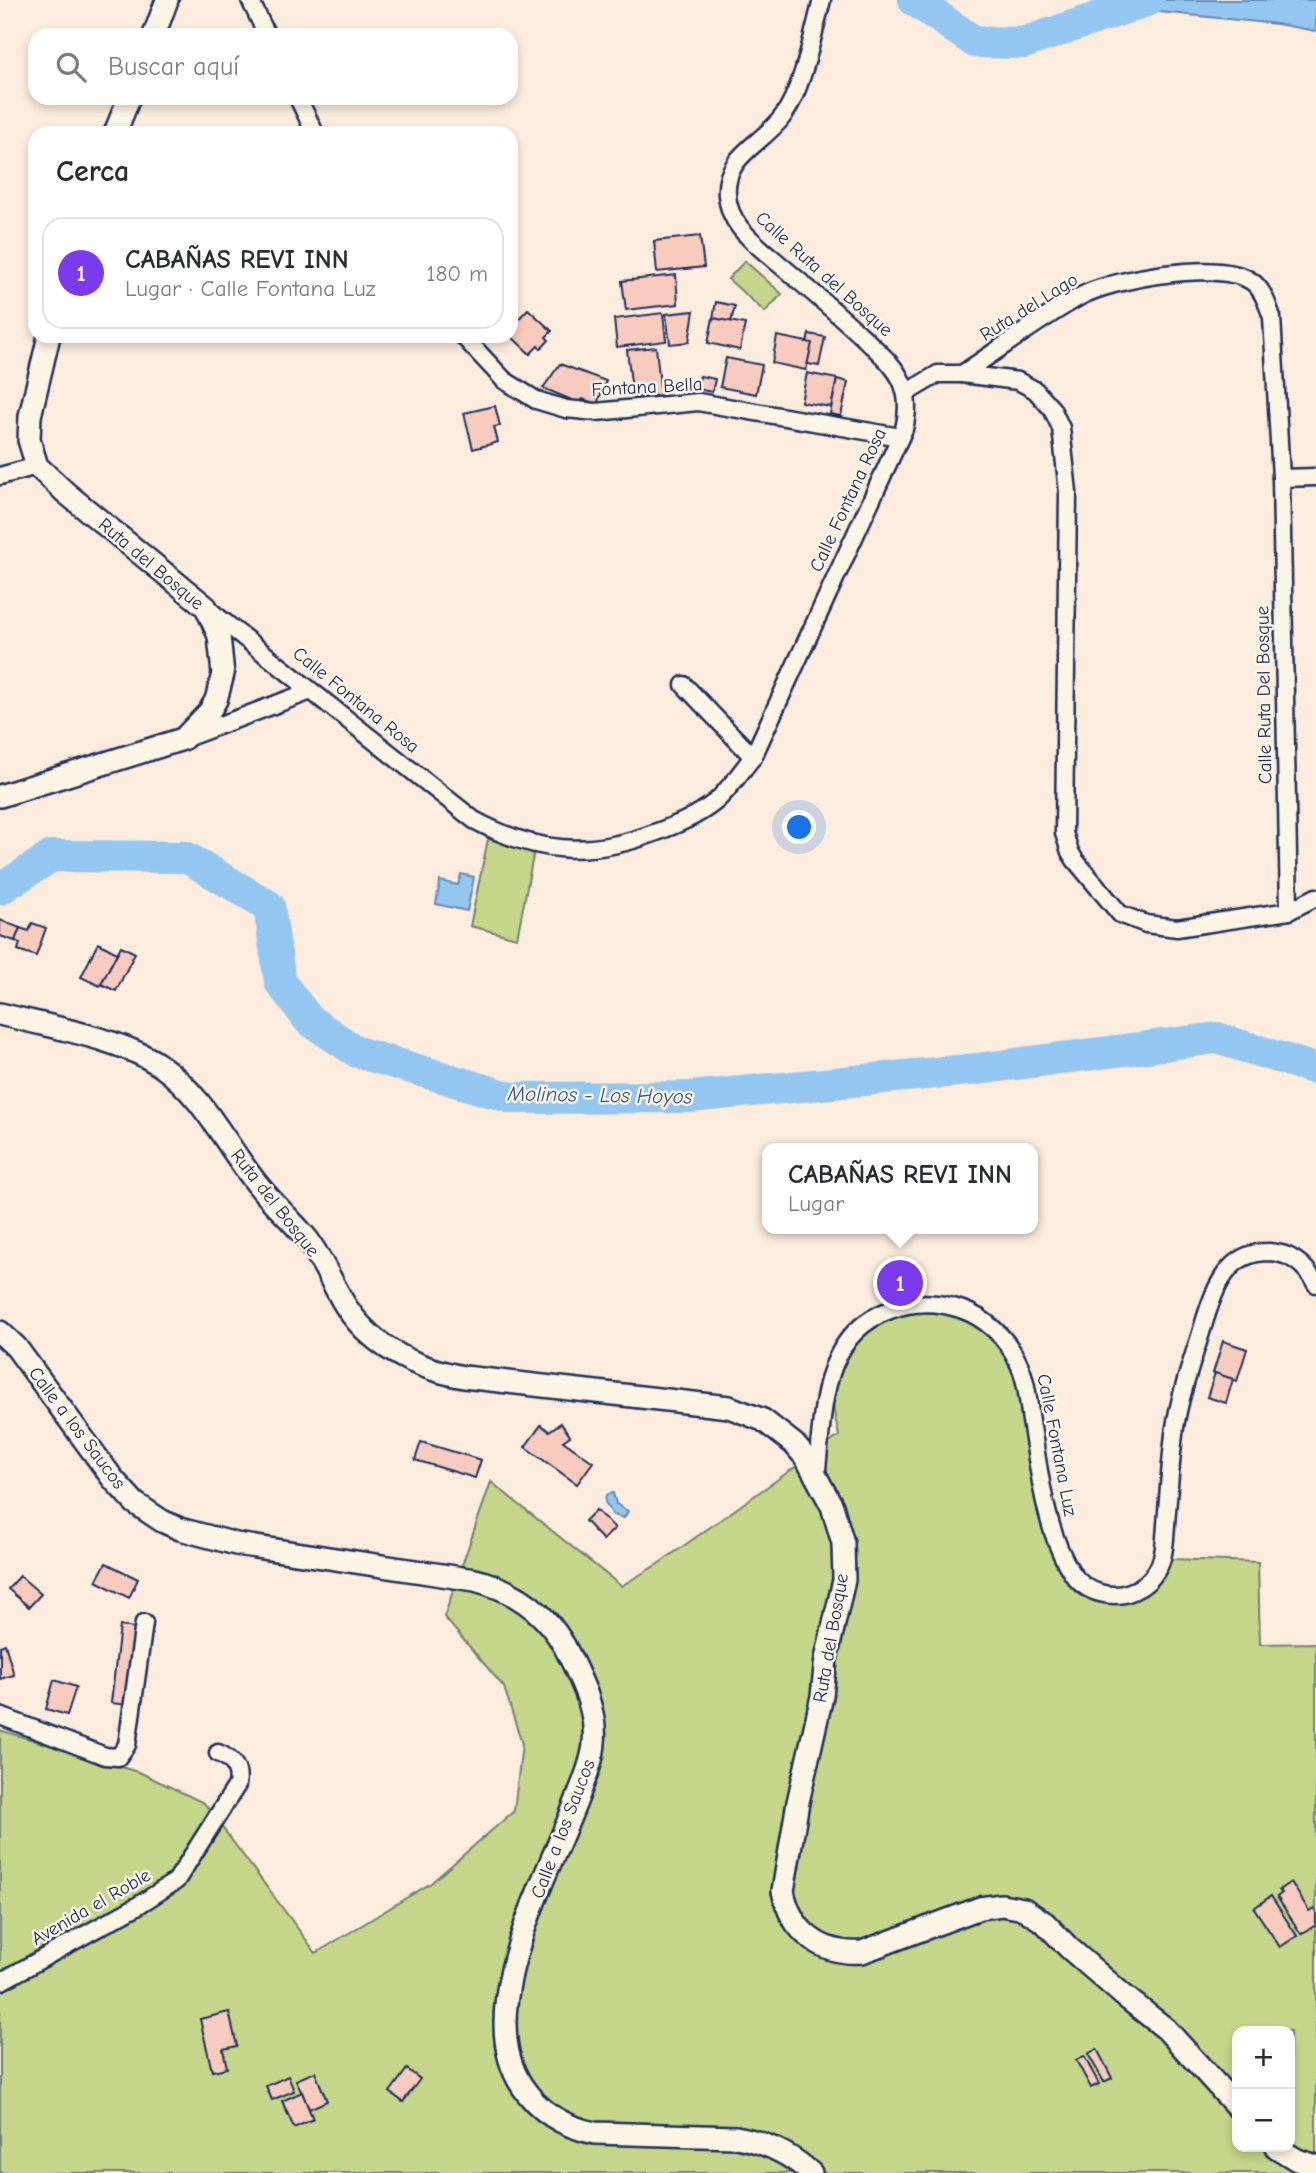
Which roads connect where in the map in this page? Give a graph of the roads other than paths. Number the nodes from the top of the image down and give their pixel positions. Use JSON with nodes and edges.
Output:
{"nodes":[{"id":1,"x":167,"y":0,"type":"edge"},
{"id":2,"x":250,"y":0,"type":"edge"},
{"id":3,"x":822,"y":0,"type":"edge"},
{"id":4,"x":157,"y":28,"type":"edge"},
{"id":5,"x":264,"y":28,"type":"edge"},
{"id":6,"x":126,"y":105,"type":"edge"},
{"id":7,"x":301,"y":105,"type":"edge"},
{"id":8,"x":118,"y":126,"type":"edge"},
{"id":9,"x":312,"y":126,"type":"edge"},
{"id":10,"x":47,"y":343,"type":"edge"},
{"id":11,"x":470,"y":343,"type":"edge"},
{"id":12,"x":962,"y":374,"type":"junction"},
{"id":13,"x":906,"y":393,"type":"junction"},
{"id":14,"x":900,"y":437,"type":"junction"},
{"id":15,"x":0,"y":463,"type":"edge"},
{"id":16,"x":27,"y":468,"type":"junction"},
{"id":17,"x":0,"y":476,"type":"edge"},
{"id":18,"x":1316,"y":477,"type":"edge"},
{"id":19,"x":1281,"y":478,"type":"junction"},
{"id":20,"x":206,"y":607,"type":"junction"},
{"id":21,"x":684,"y":685,"type":"dead end"},
{"id":22,"x":311,"y":691,"type":"junction"},
{"id":23,"x":183,"y":739,"type":"junction"},
{"id":24,"x":753,"y":757,"type":"junction"},
{"id":25,"x":0,"y":796,"type":"edge"},
{"id":26,"x":1316,"y":897,"type":"edge"},
{"id":27,"x":1289,"y":911,"type":"junction"},
{"id":28,"x":0,"y":1014,"type":"edge"},
{"id":29,"x":1316,"y":1284,"type":"edge"},
{"id":30,"x":0,"y":1332,"type":"edge"},
{"id":31,"x":816,"y":1478,"type":"junction"},
{"id":32,"x":144,"y":1623,"type":"dead end"},
{"id":33,"x":0,"y":1716,"type":"edge"},
{"id":34,"x":218,"y":1753,"type":"dead end"},
{"id":35,"x":0,"y":1982,"type":"edge"},
{"id":36,"x":1232,"y":2102,"type":"edge"},
{"id":37,"x":1284,"y":2152,"type":"edge"},
{"id":38,"x":1316,"y":2166,"type":"edge"},
{"id":39,"x":811,"y":2173,"type":"edge"}],
"edges":[{"from":1,"to":4,"type":"street"},
{"from":2,"to":5,"type":"street"},
{"from":3,"to":13,"type":"street","name":"Calle Ruta del Bosque"},
{"from":6,"to":8,"type":"street"},
{"from":7,"to":9,"type":"street"},
{"from":10,"to":16,"type":"street"},
{"from":11,"to":14,"type":"street","name":"Fontana Bella"},
{"from":12,"to":13,"type":"street"},
{"from":12,"to":19,"type":"street","name":"Ruta del Lago"},
{"from":12,"to":27,"type":"street"},
{"from":13,"to":14,"type":"street","name":"Calle Fontana Rosa"},
{"from":14,"to":24,"type":"street","name":"Calle Fontana Rosa"},
{"from":15,"to":16,"type":"street"},
{"from":16,"to":17,"type":"street"},
{"from":16,"to":20,"type":"street","name":"Ruta del Bosque"},
{"from":18,"to":19,"type":"street"},
{"from":19,"to":27,"type":"street","name":"Calle Ruta Del Bosque"},
{"from":20,"to":22,"type":"street","name":"Calle Fontana Rosa"},
{"from":20,"to":23,"type":"street","name":"Ruta del Bosque"},
{"from":21,"to":24,"type":"street"},
{"from":22,"to":23,"type":"street"},
{"from":22,"to":24,"type":"street","name":"Calle Fontana Rosa"},
{"from":23,"to":25,"type":"street","name":"Ruta del Bosque"},
{"from":26,"to":27,"type":"street"},
{"from":28,"to":31,"type":"street","name":"Ruta del Bosque"},
{"from":29,"to":31,"type":"street","name":"Calle Fontana Luz"},
{"from":30,"to":39,"type":"street","name":"Calle a los Saucos"},
{"from":31,"to":36,"type":"street","name":"Ruta del Bosque"},
{"from":32,"to":33,"type":"street"},
{"from":34,"to":35,"type":"street","name":"Avenida el Roble"},
{"from":37,"to":38,"type":"street"}]}
